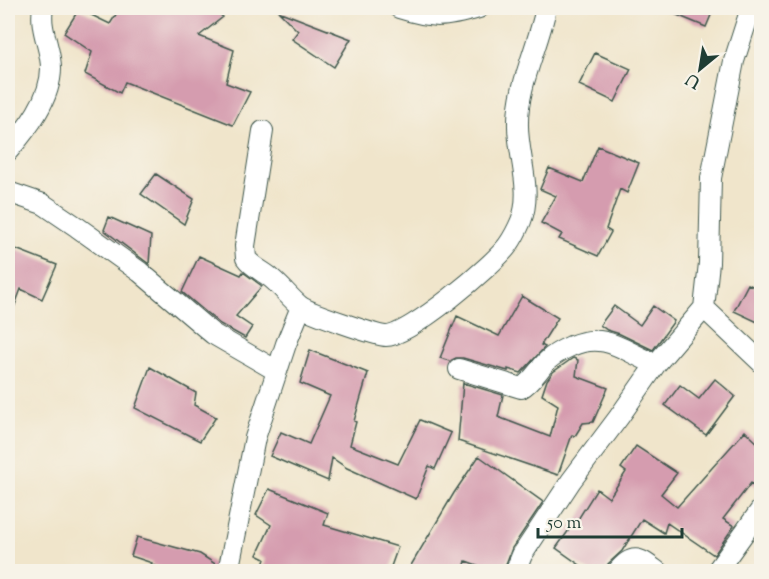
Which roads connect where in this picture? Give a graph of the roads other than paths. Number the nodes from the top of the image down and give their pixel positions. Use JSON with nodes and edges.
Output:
{"nodes":[{"id":1,"x":43,"y":8,"type":"edge"},
{"id":2,"x":399,"y":8,"type":"edge"},
{"id":3,"x":479,"y":8,"type":"edge"},
{"id":4,"x":546,"y":8,"type":"edge"},
{"id":5,"x":754,"y":10,"type":"edge"},
{"id":6,"x":263,"y":131,"type":"dead end"},
{"id":7,"x":8,"y":151,"type":"edge"},
{"id":8,"x":8,"y":192,"type":"edge"},
{"id":9,"x":301,"y":307,"type":"junction"},
{"id":10,"x":704,"y":308,"type":"junction"},
{"id":11,"x":656,"y":363,"type":"junction"},
{"id":12,"x":762,"y":363,"type":"edge"},
{"id":13,"x":459,"y":369,"type":"dead end"},
{"id":14,"x":277,"y":371,"type":"junction"},
{"id":15,"x":762,"y":508,"type":"edge"},
{"id":16,"x":228,"y":572,"type":"edge"},
{"id":17,"x":515,"y":572,"type":"edge"},
{"id":18,"x":617,"y":572,"type":"edge"},
{"id":19,"x":658,"y":572,"type":"edge"},
{"id":20,"x":716,"y":572,"type":"edge"}],
"edges":[{"from":1,"to":7,"type":"street"},
{"from":2,"to":3,"type":"street"},
{"from":4,"to":9,"type":"street"},
{"from":5,"to":10,"type":"street"},
{"from":6,"to":9,"type":"street"},
{"from":8,"to":14,"type":"street"},
{"from":9,"to":14,"type":"street"},
{"from":10,"to":11,"type":"street"},
{"from":10,"to":12,"type":"street"},
{"from":11,"to":13,"type":"street"},
{"from":11,"to":17,"type":"street"},
{"from":14,"to":16,"type":"street"},
{"from":15,"to":20,"type":"street"},
{"from":18,"to":19,"type":"street"}]}
